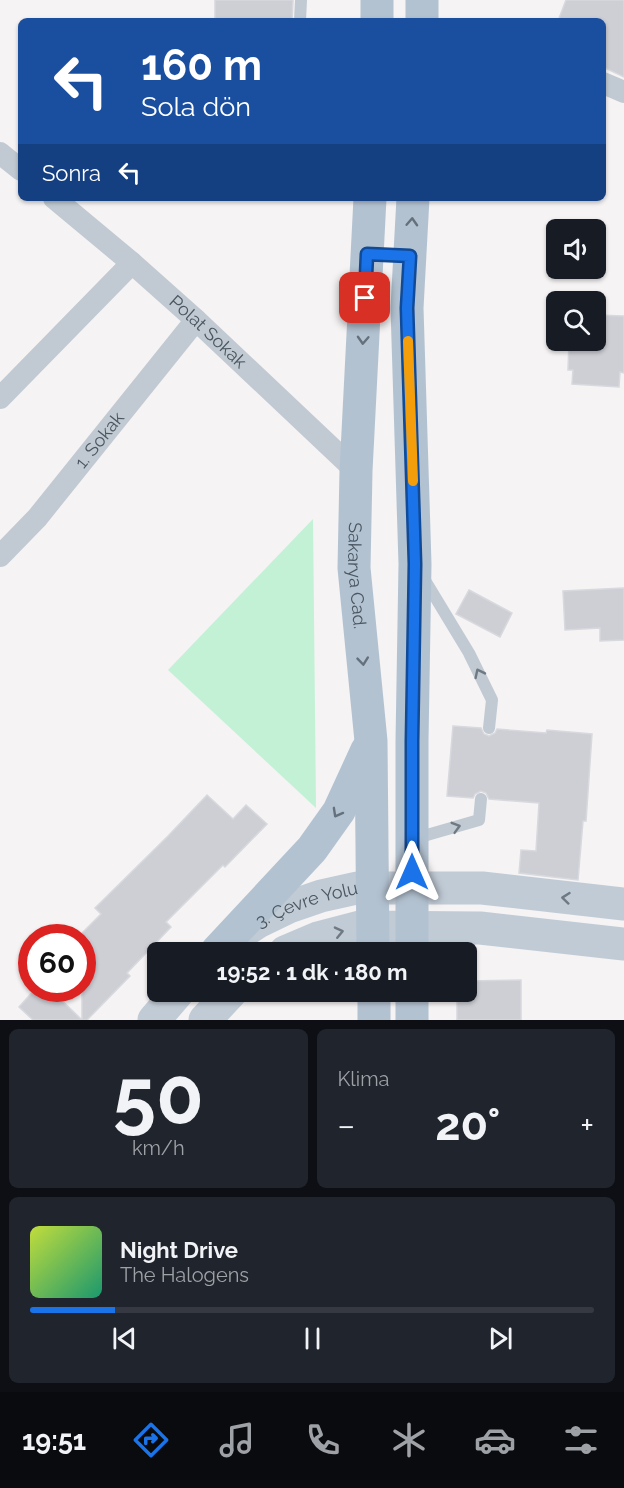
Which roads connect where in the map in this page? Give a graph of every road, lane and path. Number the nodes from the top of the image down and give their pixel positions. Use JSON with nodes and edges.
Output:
{"nodes":[{"id":1,"x":302,"y":0,"type":"edge"},
{"id":2,"x":300,"y":18,"type":"edge"},
{"id":3,"x":606,"y":84,"type":"edge"},
{"id":4,"x":624,"y":92,"type":"edge"},
{"id":5,"x":0,"y":153,"type":"edge"},
{"id":6,"x":18,"y":168,"type":"edge"},
{"id":7,"x":58,"y":201,"type":"edge"},
{"id":8,"x":370,"y":201,"type":"edge"},
{"id":9,"x":413,"y":201,"type":"edge"},
{"id":10,"x":367,"y":254,"type":"junction"},
{"id":11,"x":410,"y":256,"type":"junction"},
{"id":12,"x":132,"y":263,"type":"junction"},
{"id":13,"x":196,"y":320,"type":"junction"},
{"id":14,"x":0,"y":398,"type":"edge"},
{"id":15,"x":356,"y":471,"type":"junction"},
{"id":16,"x":0,"y":556,"type":"edge"},
{"id":17,"x":415,"y":564,"type":"junction"},
{"id":18,"x":489,"y":728,"type":"dead end"},
{"id":19,"x":371,"y":741,"type":"junction"},
{"id":20,"x":481,"y":799,"type":"dead end"},
{"id":21,"x":412,"y":839,"type":"junction"},
{"id":22,"x":373,"y":888,"type":"junction"},
{"id":23,"x":412,"y":889,"type":"junction"},
{"id":24,"x":624,"y":904,"type":"edge"},
{"id":25,"x":373,"y":940,"type":"edge"},
{"id":26,"x":412,"y":940,"type":"edge"},
{"id":27,"x":225,"y":942,"type":"edge"},
{"id":28,"x":229,"y":942,"type":"edge"},
{"id":29,"x":307,"y":942,"type":"edge"},
{"id":30,"x":624,"y":944,"type":"edge"},
{"id":31,"x":169,"y":1002,"type":"edge"},
{"id":32,"x":222,"y":1002,"type":"edge"},
{"id":33,"x":374,"y":1002,"type":"edge"},
{"id":34,"x":412,"y":1002,"type":"edge"},
{"id":35,"x":154,"y":1020,"type":"edge"},
{"id":36,"x":206,"y":1020,"type":"edge"},
{"id":37,"x":374,"y":1020,"type":"edge"},
{"id":38,"x":412,"y":1020,"type":"edge"}],
"edges":[{"from":1,"to":2,"type":"lane"},
{"from":3,"to":4,"type":"street"},
{"from":5,"to":6,"type":"street"},
{"from":7,"to":12,"type":"street","name":"Polat Sokak"},
{"from":8,"to":10,"type":"main road","name":"Sakarya Cad."},
{"from":11,"to":9,"type":"main road","one_way":true},
{"from":10,"to":11,"type":"main road"},
{"from":10,"to":15,"type":"main road","name":"Sakarya Cad.","one_way":true},
{"from":11,"to":17,"type":"main road"},
{"from":12,"to":13,"type":"street","name":"Polat Sokak"},
{"from":12,"to":14,"type":"street"},
{"from":13,"to":15,"type":"street","name":"Polat Sokak"},
{"from":13,"to":16,"type":"street","name":"1. Sokak"},
{"from":15,"to":19,"type":"main road","name":"Sakarya Cad.","one_way":true},
{"from":18,"to":17,"type":"lane","one_way":true},
{"from":17,"to":21,"type":"main road"},
{"from":19,"to":22,"type":"main road","name":"Sakarya Cad."},
{"from":19,"to":27,"type":"main road","one_way":true},
{"from":21,"to":20,"type":"lane","one_way":true},
{"from":21,"to":23,"type":"main road"},
{"from":22,"to":23,"type":"main road","name":"3. Çevre Yolu"},
{"from":22,"to":25,"type":"main road","name":"Sakarya Cad."},
{"from":22,"to":28,"type":"main road","name":"3. Çevre Yolu"},
{"from":24,"to":23,"type":"main road","name":"3. Çevre Yolu","one_way":true},
{"from":23,"to":26,"type":"main road"},
{"from":25,"to":26,"type":"main road","name":"3. Çevre Yolu"},
{"from":29,"to":25,"type":"main road","name":"3. Çevre Yolu","one_way":true},
{"from":26,"to":30,"type":"main road","name":"3. Çevre Yolu"},
{"from":31,"to":35,"type":"main road"},
{"from":32,"to":36,"type":"main road"},
{"from":33,"to":37,"type":"main road"},
{"from":34,"to":38,"type":"main road"}]}
